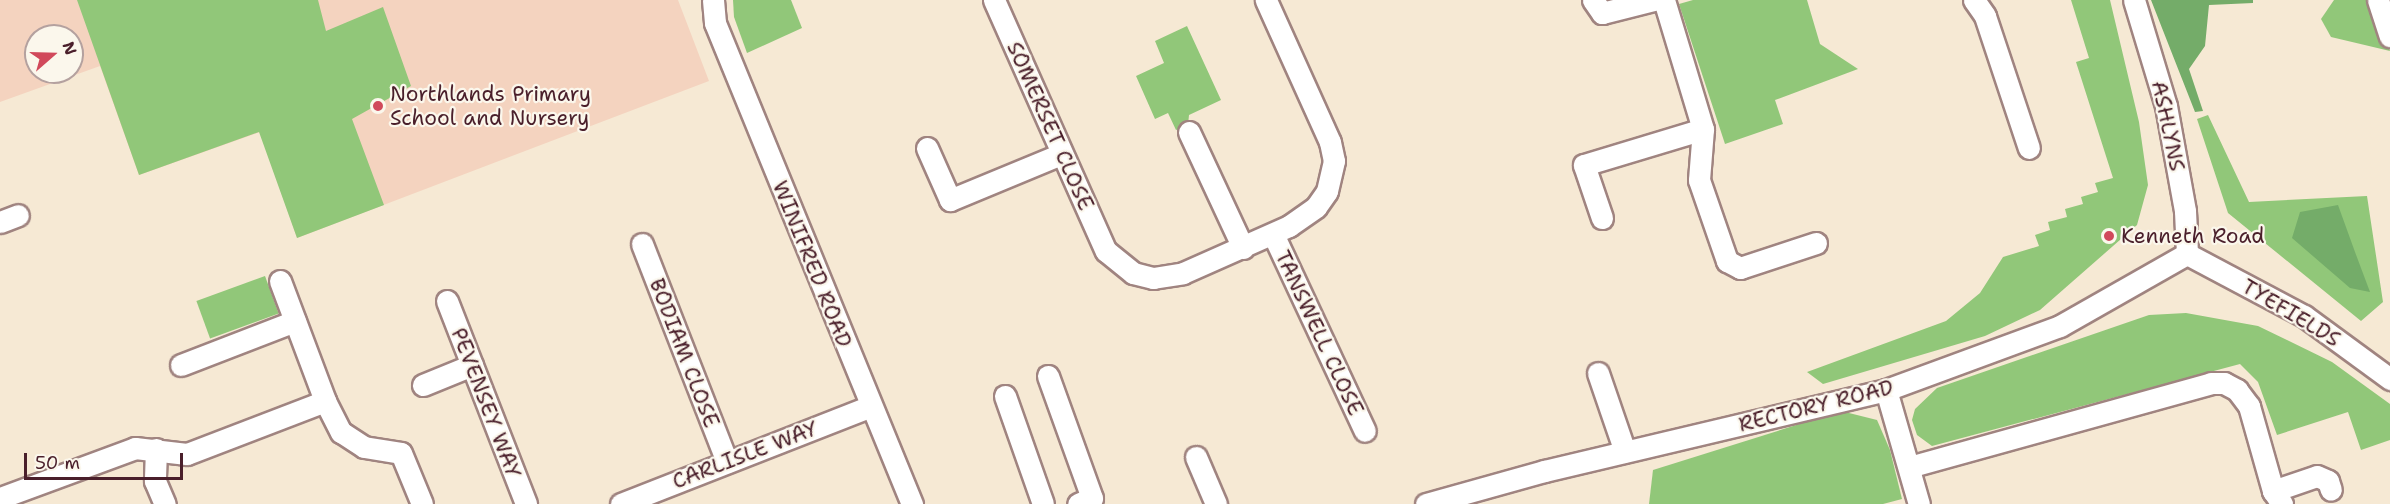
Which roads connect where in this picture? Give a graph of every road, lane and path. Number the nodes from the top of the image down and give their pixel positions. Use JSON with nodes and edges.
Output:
{"nodes":[{"id":1,"x":713,"y":0,"type":"edge"},
{"id":2,"x":994,"y":0,"type":"edge"},
{"id":3,"x":1266,"y":0,"type":"edge"},
{"id":4,"x":1593,"y":0,"type":"edge"},
{"id":5,"x":1654,"y":0,"type":"edge"},
{"id":6,"x":1664,"y":0,"type":"edge"},
{"id":7,"x":1974,"y":0,"type":"edge"},
{"id":8,"x":2134,"y":0,"type":"edge"},
{"id":9,"x":2378,"y":0,"type":"edge"},
{"id":10,"x":2390,"y":36,"type":"edge"},
{"id":11,"x":1703,"y":129,"type":"junction"},
{"id":12,"x":1189,"y":132,"type":"dead end"},
{"id":13,"x":927,"y":148,"type":"dead end"},
{"id":14,"x":2030,"y":148,"type":"dead end"},
{"id":15,"x":1060,"y":154,"type":"junction"},
{"id":16,"x":1602,"y":218,"type":"dead end"},
{"id":17,"x":1273,"y":234,"type":"junction"},
{"id":18,"x":1816,"y":243,"type":"dead end"},
{"id":19,"x":642,"y":244,"type":"dead end"},
{"id":20,"x":1243,"y":248,"type":"junction"},
{"id":21,"x":2187,"y":254,"type":"junction"},
{"id":22,"x":280,"y":281,"type":"dead end"},
{"id":23,"x":447,"y":301,"type":"dead end"},
{"id":24,"x":295,"y":321,"type":"junction"},
{"id":25,"x":181,"y":364,"type":"dead end"},
{"id":26,"x":472,"y":365,"type":"junction"},
{"id":27,"x":1598,"y":373,"type":"dead end"},
{"id":28,"x":1047,"y":376,"type":"dead end"},
{"id":29,"x":2390,"y":379,"type":"edge"},
{"id":30,"x":423,"y":385,"type":"dead end"},
{"id":31,"x":1886,"y":390,"type":"junction"},
{"id":32,"x":1005,"y":396,"type":"dead end"},
{"id":33,"x":325,"y":401,"type":"junction"},
{"id":34,"x":869,"y":407,"type":"junction"},
{"id":35,"x":1365,"y":431,"type":"dead end"},
{"id":36,"x":156,"y":449,"type":"junction"},
{"id":37,"x":1625,"y":453,"type":"junction"},
{"id":38,"x":1196,"y":457,"type":"dead end"},
{"id":39,"x":727,"y":462,"type":"junction"},
{"id":40,"x":1909,"y":467,"type":"junction"},
{"id":41,"x":2331,"y":490,"type":"dead end"},
{"id":42,"x":2278,"y":497,"type":"edge"},
{"id":43,"x":0,"y":498,"type":"edge"},
{"id":44,"x":165,"y":504,"type":"edge"},
{"id":45,"x":422,"y":504,"type":"edge"},
{"id":46,"x":526,"y":504,"type":"edge"},
{"id":47,"x":621,"y":504,"type":"edge"},
{"id":48,"x":912,"y":504,"type":"edge"},
{"id":49,"x":1043,"y":504,"type":"edge"},
{"id":50,"x":1078,"y":504,"type":"edge"},
{"id":51,"x":1216,"y":504,"type":"edge"},
{"id":52,"x":1426,"y":504,"type":"edge"},
{"id":53,"x":1919,"y":504,"type":"edge"}],
"edges":[{"from":1,"to":34,"type":"street","name":"WINIFRED ROAD"},
{"from":2,"to":15,"type":"street","name":"SOMERSET CLOSE"},
{"from":3,"to":17,"type":"street"},
{"from":4,"to":5,"type":"street"},
{"from":6,"to":11,"type":"street"},
{"from":7,"to":14,"type":"street"},
{"from":8,"to":21,"type":"street","name":"ASHLYNS"},
{"from":9,"to":10,"type":"street"},
{"from":11,"to":16,"type":"street"},
{"from":11,"to":18,"type":"street"},
{"from":12,"to":20,"type":"street"},
{"from":13,"to":15,"type":"street"},
{"from":15,"to":20,"type":"street","name":"SOMERSET CLOSE"},
{"from":17,"to":20,"type":"street"},
{"from":17,"to":35,"type":"street","name":"TANSWELL CLOSE"},
{"from":19,"to":39,"type":"street","name":"BODIAM CLOSE"},
{"from":21,"to":29,"type":"street","name":"TYEFIELDS"},
{"from":21,"to":31,"type":"street","name":"RECTORY ROAD"},
{"from":22,"to":24,"type":"street"},
{"from":23,"to":26,"type":"street","name":"PEVENSEY WAY"},
{"from":24,"to":25,"type":"street"},
{"from":24,"to":33,"type":"street"},
{"from":26,"to":30,"type":"street"},
{"from":26,"to":46,"type":"street","name":"PEVENSEY WAY"},
{"from":27,"to":37,"type":"street"},
{"from":28,"to":50,"type":"street"},
{"from":31,"to":37,"type":"street","name":"RECTORY ROAD"},
{"from":31,"to":40,"type":"street"},
{"from":32,"to":49,"type":"street"},
{"from":33,"to":36,"type":"street"},
{"from":33,"to":45,"type":"street"},
{"from":34,"to":39,"type":"street","name":"CARLISLE WAY"},
{"from":34,"to":48,"type":"street","name":"WINIFRED ROAD"},
{"from":36,"to":43,"type":"street"},
{"from":36,"to":44,"type":"street"},
{"from":37,"to":52,"type":"street","name":"RECTORY ROAD"},
{"from":38,"to":51,"type":"street"},
{"from":39,"to":47,"type":"street","name":"CARLISLE WAY"},
{"from":40,"to":42,"type":"street"},
{"from":40,"to":53,"type":"street"},
{"from":41,"to":42,"type":"street"}]}
